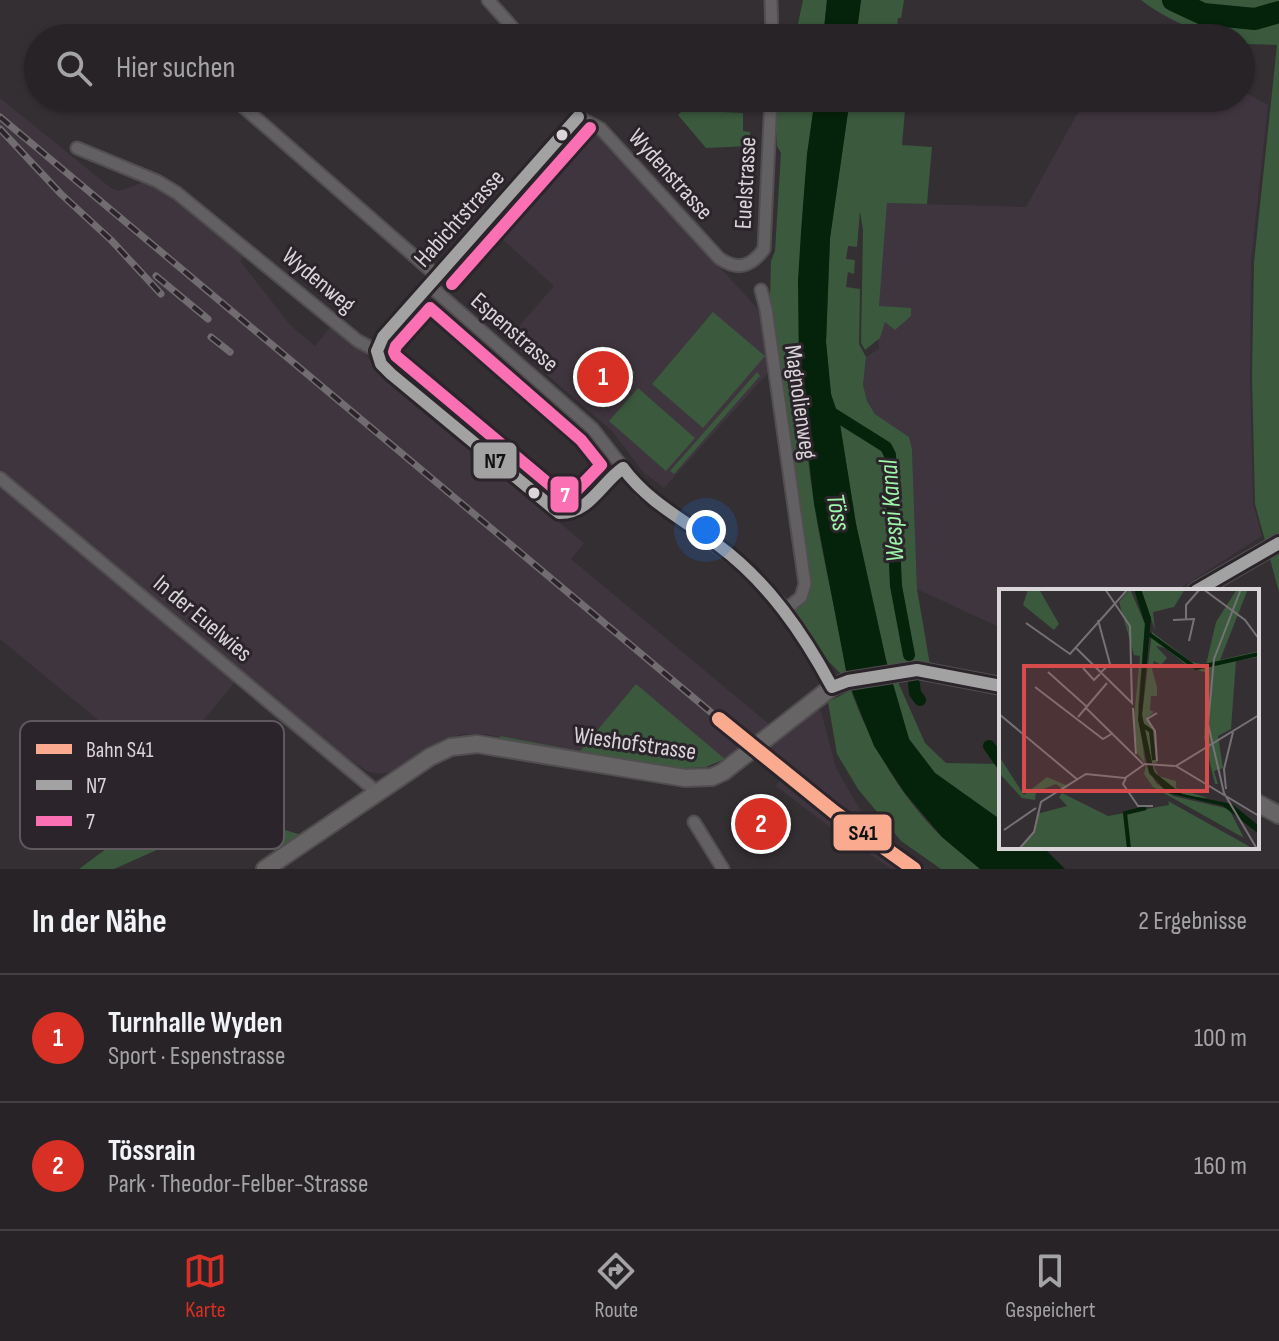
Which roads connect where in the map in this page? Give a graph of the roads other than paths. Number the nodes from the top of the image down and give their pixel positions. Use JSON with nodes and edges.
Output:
{"nodes":[{"id":1,"x":488,"y":0,"type":"edge"},
{"id":2,"x":771,"y":0,"type":"edge"},
{"id":3,"x":509,"y":24,"type":"edge"},
{"id":4,"x":772,"y":24,"type":"edge"},
{"id":5,"x":248,"y":112,"type":"edge"},
{"id":6,"x":577,"y":112,"type":"edge"},
{"id":7,"x":770,"y":112,"type":"edge"},
{"id":8,"x":578,"y":117,"type":"junction"},
{"id":9,"x":77,"y":148,"type":"dead end"},
{"id":10,"x":748,"y":265,"type":"joint"},
{"id":11,"x":433,"y":281,"type":"junction"},
{"id":12,"x":761,"y":290,"type":"dead end"},
{"id":13,"x":377,"y":351,"type":"junction"},
{"id":14,"x":623,"y":468,"type":"junction"},
{"id":15,"x":0,"y":478,"type":"edge"},
{"id":16,"x":1279,"y":543,"type":"edge"},
{"id":17,"x":1199,"y":589,"type":"edge"},
{"id":18,"x":786,"y":609,"type":"junction"},
{"id":19,"x":840,"y":684,"type":"junction"},
{"id":20,"x":999,"y":686,"type":"edge"},
{"id":21,"x":378,"y":793,"type":"junction"},
{"id":22,"x":1259,"y":804,"type":"edge"},
{"id":23,"x":1279,"y":815,"type":"edge"},
{"id":24,"x":694,"y":822,"type":"dead end"},
{"id":25,"x":265,"y":869,"type":"edge"},
{"id":26,"x":723,"y":869,"type":"edge"}],
"edges":[{"from":1,"to":3,"type":"street"},
{"from":2,"to":4,"type":"street"},
{"from":5,"to":11,"type":"street","name":"Espenstrasse"},
{"from":6,"to":8,"type":"street"},
{"from":7,"to":10,"type":"street","name":"Euelstrasse"},
{"from":8,"to":10,"type":"street","name":"Wydenstrasse"},
{"from":8,"to":11,"type":"street","name":"Habichtstrasse"},
{"from":9,"to":13,"type":"street","name":"Wydenweg"},
{"from":11,"to":13,"type":"street","name":"Habichtstrasse"},
{"from":11,"to":14,"type":"street","name":"Espenstrasse"},
{"from":12,"to":18,"type":"street","name":"Magnolienweg"},
{"from":13,"to":14,"type":"street","name":"Wydenweg"},
{"from":14,"to":18,"type":"street","name":"Espenstrasse"},
{"from":15,"to":21,"type":"street","name":"In der Euelwies"},
{"from":16,"to":17,"type":"street"},
{"from":18,"to":19,"type":"street","name":"Espenstrasse"},
{"from":19,"to":20,"type":"street","name":"Wieshofstrasse"},
{"from":19,"to":21,"type":"street","name":"Wieshofstrasse"},
{"from":21,"to":25,"type":"street","name":"Wieshofstrasse"},
{"from":22,"to":23,"type":"street"},
{"from":24,"to":26,"type":"street"}]}
